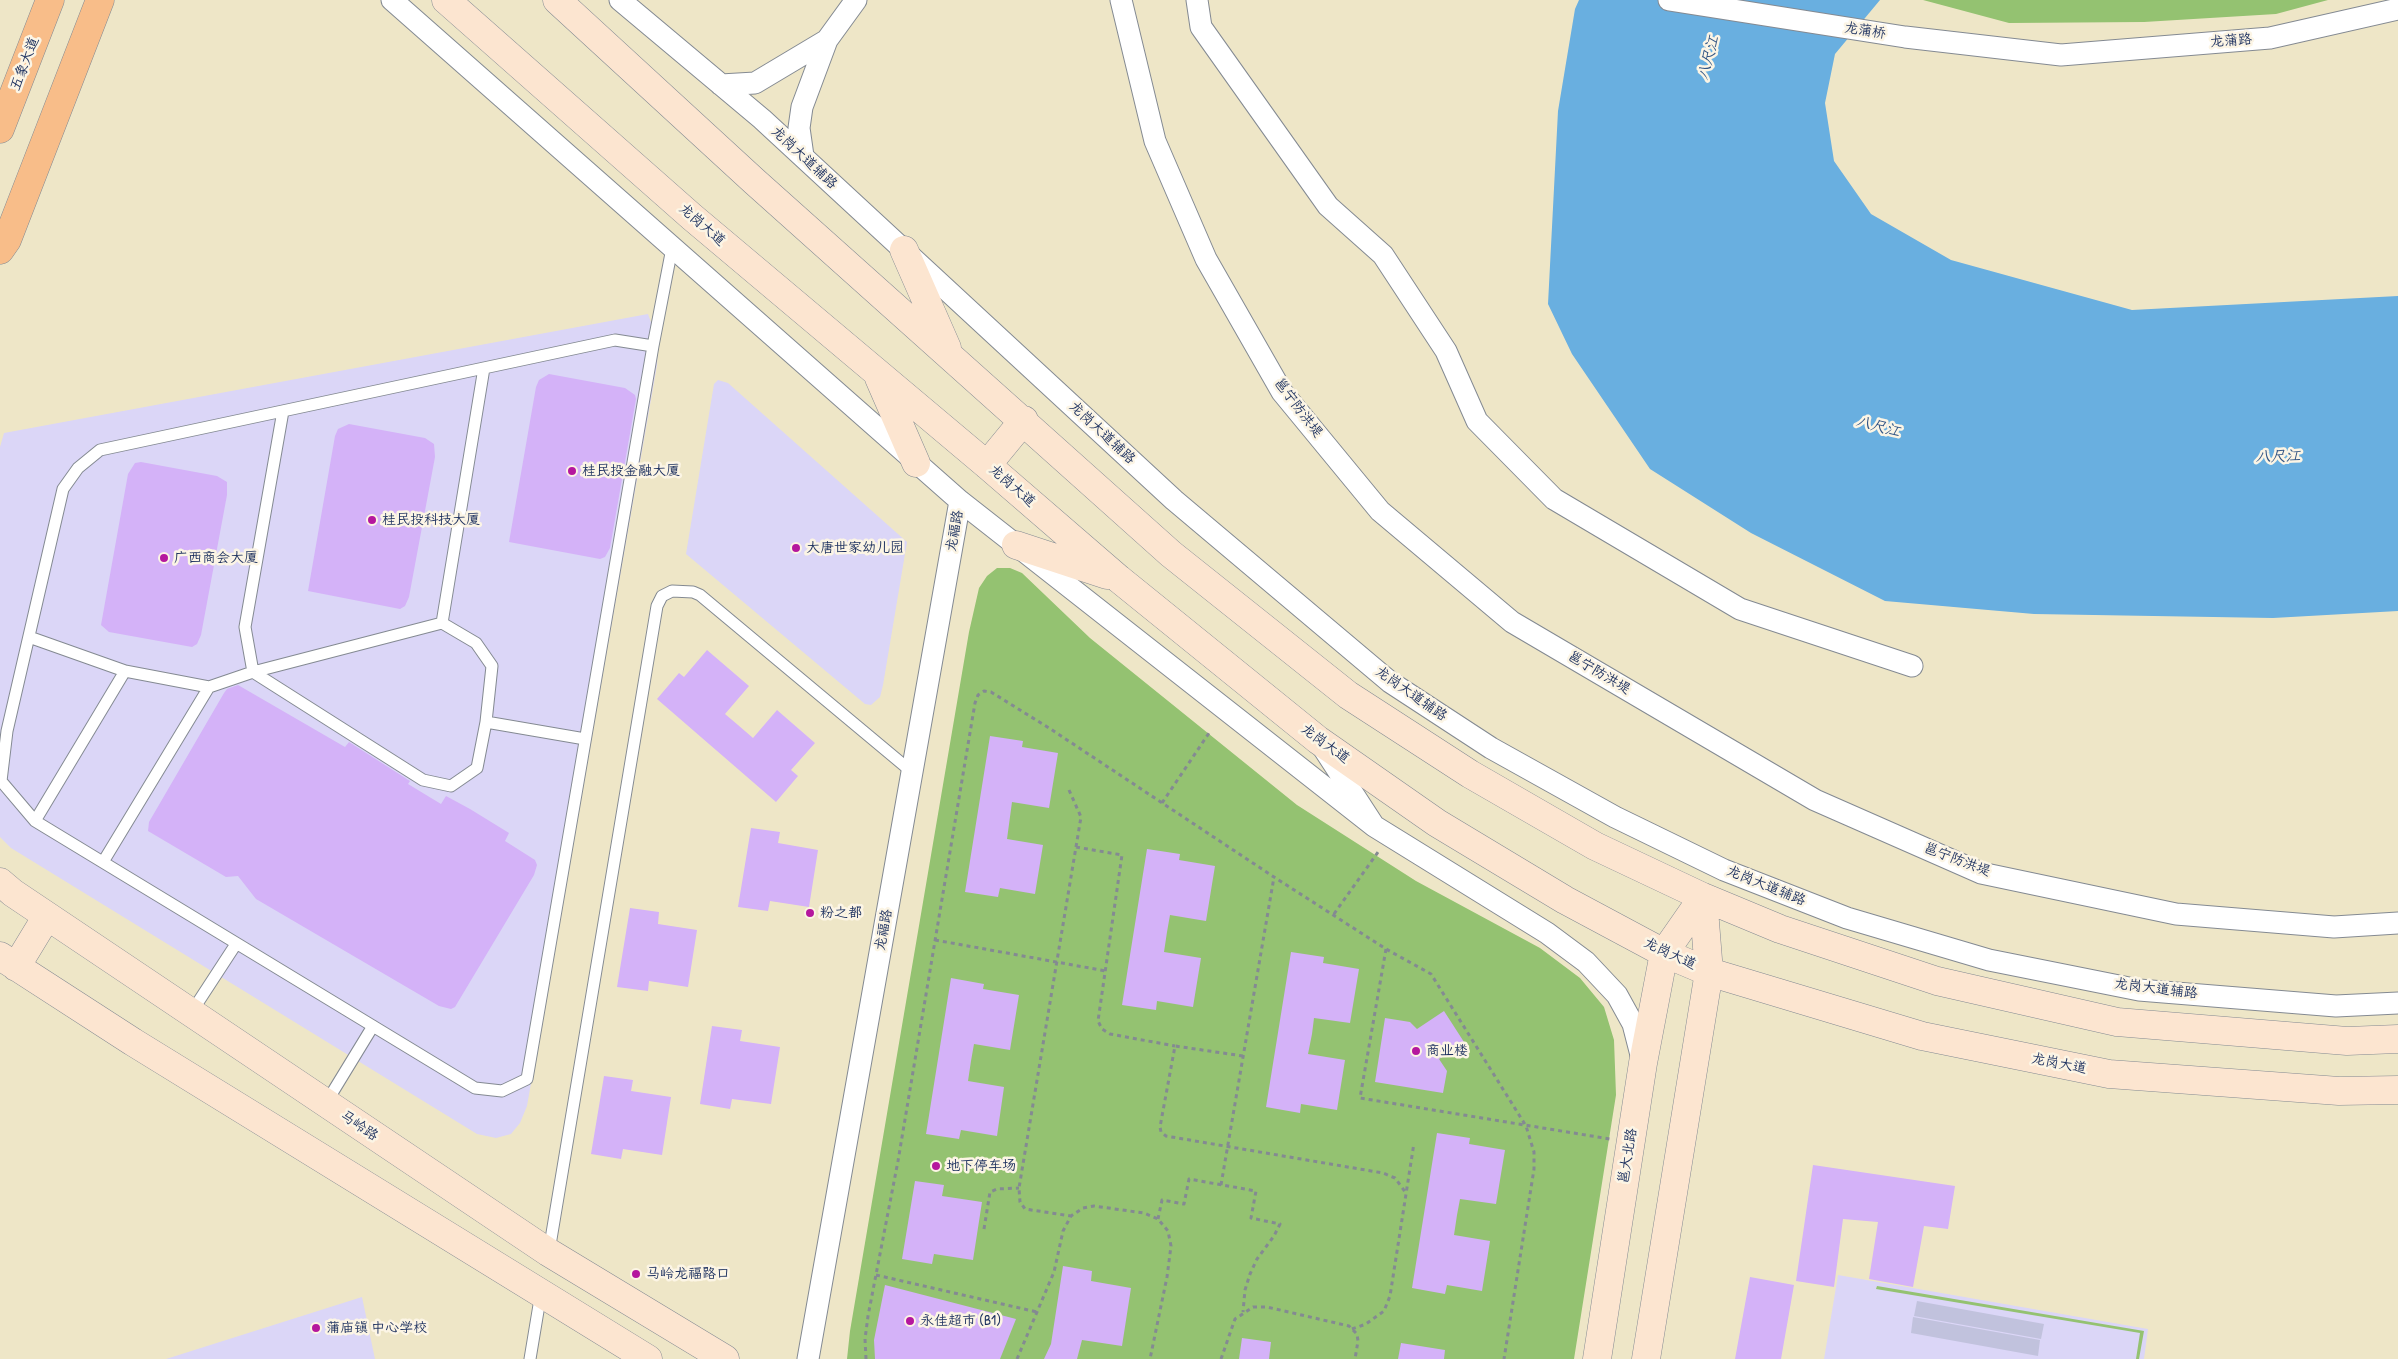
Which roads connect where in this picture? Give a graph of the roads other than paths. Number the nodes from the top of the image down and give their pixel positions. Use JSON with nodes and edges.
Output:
{"nodes":[{"id":1,"x":50,"y":0,"type":"edge"},
{"id":2,"x":100,"y":0,"type":"edge"},
{"id":3,"x":392,"y":0,"type":"edge"},
{"id":4,"x":446,"y":0,"type":"edge"},
{"id":5,"x":557,"y":0,"type":"edge"},
{"id":6,"x":620,"y":0,"type":"edge"},
{"id":7,"x":856,"y":0,"type":"edge"},
{"id":8,"x":1121,"y":0,"type":"edge"},
{"id":9,"x":1197,"y":0,"type":"edge"},
{"id":10,"x":1669,"y":0,"type":"edge"},
{"id":11,"x":2398,"y":9,"type":"edge"},
{"id":12,"x":827,"y":40,"type":"junction"},
{"id":13,"x":2061,"y":55,"type":"joint"},
{"id":14,"x":721,"y":85,"type":"junction"},
{"id":15,"x":0,"y":129,"type":"edge"},
{"id":16,"x":803,"y":156,"type":"junction"},
{"id":17,"x":672,"y":248,"type":"junction"},
{"id":18,"x":904,"y":250,"type":"junction"},
{"id":19,"x":2,"y":252,"type":"edge"},
{"id":20,"x":653,"y":346,"type":"junction"},
{"id":21,"x":950,"y":356,"type":"junction"},
{"id":22,"x":484,"y":368,"type":"junction"},
{"id":23,"x":876,"y":372,"type":"junction"},
{"id":24,"x":283,"y":411,"type":"junction"},
{"id":25,"x":1024,"y":420,"type":"junction"},
{"id":26,"x":916,"y":463,"type":"junction"},
{"id":27,"x":987,"y":465,"type":"junction"},
{"id":28,"x":960,"y":501,"type":"junction"},
{"id":29,"x":1016,"y":545,"type":"junction"},
{"id":30,"x":1119,"y":579,"type":"junction"},
{"id":31,"x":442,"y":623,"type":"junction"},
{"id":32,"x":29,"y":637,"type":"junction"},
{"id":33,"x":1912,"y":666,"type":"dead end"},
{"id":34,"x":125,"y":671,"type":"junction"},
{"id":35,"x":253,"y":672,"type":"junction"},
{"id":36,"x":209,"y":687,"type":"junction"},
{"id":37,"x":486,"y":722,"type":"junction"},
{"id":38,"x":585,"y":739,"type":"junction"},
{"id":39,"x":1318,"y":740,"type":"junction"},
{"id":40,"x":912,"y":772,"type":"junction"},
{"id":41,"x":35,"y":821,"type":"junction"},
{"id":42,"x":1382,"y":831,"type":"junction"},
{"id":43,"x":103,"y":862,"type":"junction"},
{"id":44,"x":0,"y":882,"type":"edge"},
{"id":45,"x":1703,"y":897,"type":"junction"},
{"id":46,"x":47,"y":916,"type":"junction"},
{"id":47,"x":2398,"y":923,"type":"edge"},
{"id":48,"x":236,"y":944,"type":"junction"},
{"id":49,"x":1664,"y":953,"type":"junction"},
{"id":50,"x":8,"y":962,"type":"edge"},
{"id":51,"x":1709,"y":972,"type":"junction"},
{"id":52,"x":2398,"y":1003,"type":"edge"},
{"id":53,"x":191,"y":1013,"type":"junction"},
{"id":54,"x":373,"y":1026,"type":"junction"},
{"id":55,"x":2398,"y":1039,"type":"edge"},
{"id":56,"x":1643,"y":1063,"type":"junction"},
{"id":57,"x":2398,"y":1090,"type":"edge"},
{"id":58,"x":326,"y":1104,"type":"junction"},
{"id":59,"x":548,"y":1252,"type":"junction"},
{"id":60,"x":541,"y":1293,"type":"junction"},
{"id":61,"x":617,"y":1294,"type":"junction"},
{"id":62,"x":597,"y":1328,"type":"junction"},
{"id":63,"x":530,"y":1359,"type":"edge"},
{"id":64,"x":648,"y":1359,"type":"edge"},
{"id":65,"x":725,"y":1359,"type":"edge"},
{"id":66,"x":808,"y":1359,"type":"edge"},
{"id":67,"x":1597,"y":1359,"type":"edge"},
{"id":68,"x":1646,"y":1359,"type":"edge"}],
"edges":[{"from":1,"to":15,"type":"main road","name":"五象大道"},
{"from":2,"to":19,"type":"main road"},
{"from":3,"to":17,"type":"street"},
{"from":4,"to":23,"type":"main road","name":"龙岗大道"},
{"from":5,"to":21,"type":"main road"},
{"from":6,"to":14,"type":"street","name":"龙岗大道辅路"},
{"from":7,"to":12,"type":"street"},
{"from":8,"to":47,"type":"street","name":"邕宁防洪堤"},
{"from":9,"to":33,"type":"street"},
{"from":10,"to":13,"type":"street","name":"龙蒲桥"},
{"from":11,"to":13,"type":"street","name":"龙蒲路"},
{"from":12,"to":14,"type":"street"},
{"from":12,"to":16,"type":"street"},
{"from":14,"to":16,"type":"street","name":"龙岗大道辅路"},
{"from":16,"to":18,"type":"street","name":"龙岗大道辅路"},
{"from":17,"to":20,"type":"lane"},
{"from":17,"to":26,"type":"street"},
{"from":18,"to":21,"type":"main road"},
{"from":18,"to":52,"type":"street","name":"龙岗大道辅路"},
{"from":20,"to":22,"type":"lane"},
{"from":20,"to":38,"type":"lane"},
{"from":21,"to":25,"type":"main road"},
{"from":22,"to":24,"type":"lane"},
{"from":22,"to":31,"type":"lane"},
{"from":23,"to":26,"type":"main road"},
{"from":23,"to":27,"type":"main road","name":"龙岗大道"},
{"from":24,"to":32,"type":"lane"},
{"from":24,"to":35,"type":"lane"},
{"from":25,"to":27,"type":"main road"},
{"from":25,"to":45,"type":"main road"},
{"from":26,"to":28,"type":"street"},
{"from":27,"to":30,"type":"main road","name":"龙岗大道"},
{"from":28,"to":29,"type":"street"},
{"from":28,"to":40,"type":"street","name":"龙福路"},
{"from":29,"to":30,"type":"main road"},
{"from":29,"to":42,"type":"street"},
{"from":30,"to":39,"type":"main road","name":"龙岗大道"},
{"from":31,"to":35,"type":"lane"},
{"from":31,"to":37,"type":"lane"},
{"from":32,"to":34,"type":"lane"},
{"from":32,"to":41,"type":"lane"},
{"from":34,"to":36,"type":"lane"},
{"from":34,"to":41,"type":"lane"},
{"from":35,"to":36,"type":"lane"},
{"from":35,"to":37,"type":"lane"},
{"from":36,"to":43,"type":"lane"},
{"from":37,"to":38,"type":"lane"},
{"from":38,"to":54,"type":"lane"},
{"from":39,"to":42,"type":"street"},
{"from":39,"to":49,"type":"main road","name":"龙岗大道"},
{"from":40,"to":59,"type":"lane"},
{"from":40,"to":66,"type":"street","name":"龙福路"},
{"from":41,"to":43,"type":"lane"},
{"from":42,"to":56,"type":"street"},
{"from":43,"to":48,"type":"lane"},
{"from":44,"to":46,"type":"main road","name":"马岭路"},
{"from":45,"to":49,"type":"main road"},
{"from":45,"to":51,"type":"main road"},
{"from":45,"to":55,"type":"main road"},
{"from":46,"to":50,"type":"main road"},
{"from":46,"to":53,"type":"main road","name":"马岭路"},
{"from":48,"to":53,"type":"lane"},
{"from":48,"to":54,"type":"lane"},
{"from":49,"to":51,"type":"main road","name":"龙岗大道"},
{"from":49,"to":56,"type":"main road","name":"邕大北路"},
{"from":50,"to":60,"type":"main road"},
{"from":51,"to":57,"type":"main road","name":"龙岗大道"},
{"from":51,"to":68,"type":"main road"},
{"from":53,"to":58,"type":"main road","name":"马岭路"},
{"from":54,"to":58,"type":"lane"},
{"from":56,"to":67,"type":"main road","name":"邕大北路"},
{"from":58,"to":59,"type":"main road","name":"马岭路"},
{"from":59,"to":61,"type":"main road","name":"马岭路"},
{"from":60,"to":62,"type":"main road"},
{"from":60,"to":63,"type":"lane"},
{"from":61,"to":62,"type":"main road"},
{"from":61,"to":65,"type":"main road","name":"马岭路"},
{"from":62,"to":64,"type":"main road"}]}
